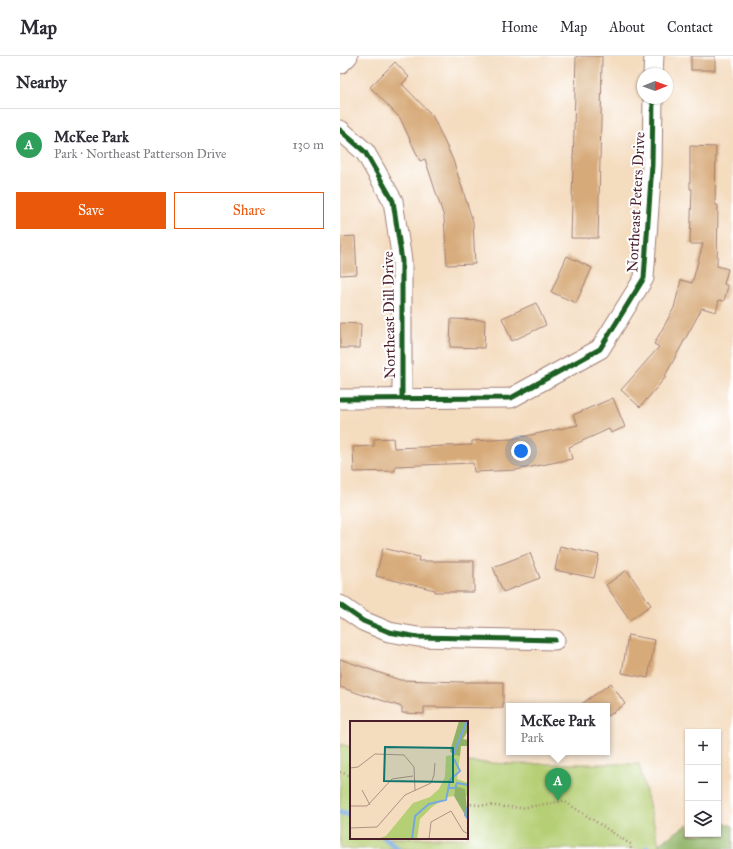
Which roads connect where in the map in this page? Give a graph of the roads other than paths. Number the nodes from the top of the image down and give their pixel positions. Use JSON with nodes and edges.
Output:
{"nodes":[{"id":1,"x":348,"y":56,"type":"edge"},
{"id":2,"x":654,"y":56,"type":"edge"},
{"id":3,"x":340,"y":64,"type":"edge"},
{"id":4,"x":653,"y":68,"type":"edge"},
{"id":5,"x":653,"y":104,"type":"edge"},
{"id":6,"x":340,"y":130,"type":"edge"},
{"id":7,"x":340,"y":399,"type":"edge"},
{"id":8,"x":402,"y":399,"type":"junction"},
{"id":9,"x":340,"y":605,"type":"edge"},
{"id":10,"x":555,"y":640,"type":"dead end"}],
"edges":[{"from":1,"to":3,"type":"street"},
{"from":2,"to":4,"type":"street"},
{"from":5,"to":8,"type":"street","name":"Northeast Peters Drive"},
{"from":6,"to":8,"type":"street","name":"Northeast Dill Drive"},
{"from":7,"to":8,"type":"street","name":"Northeast Peters Drive"},
{"from":9,"to":10,"type":"street"}]}
